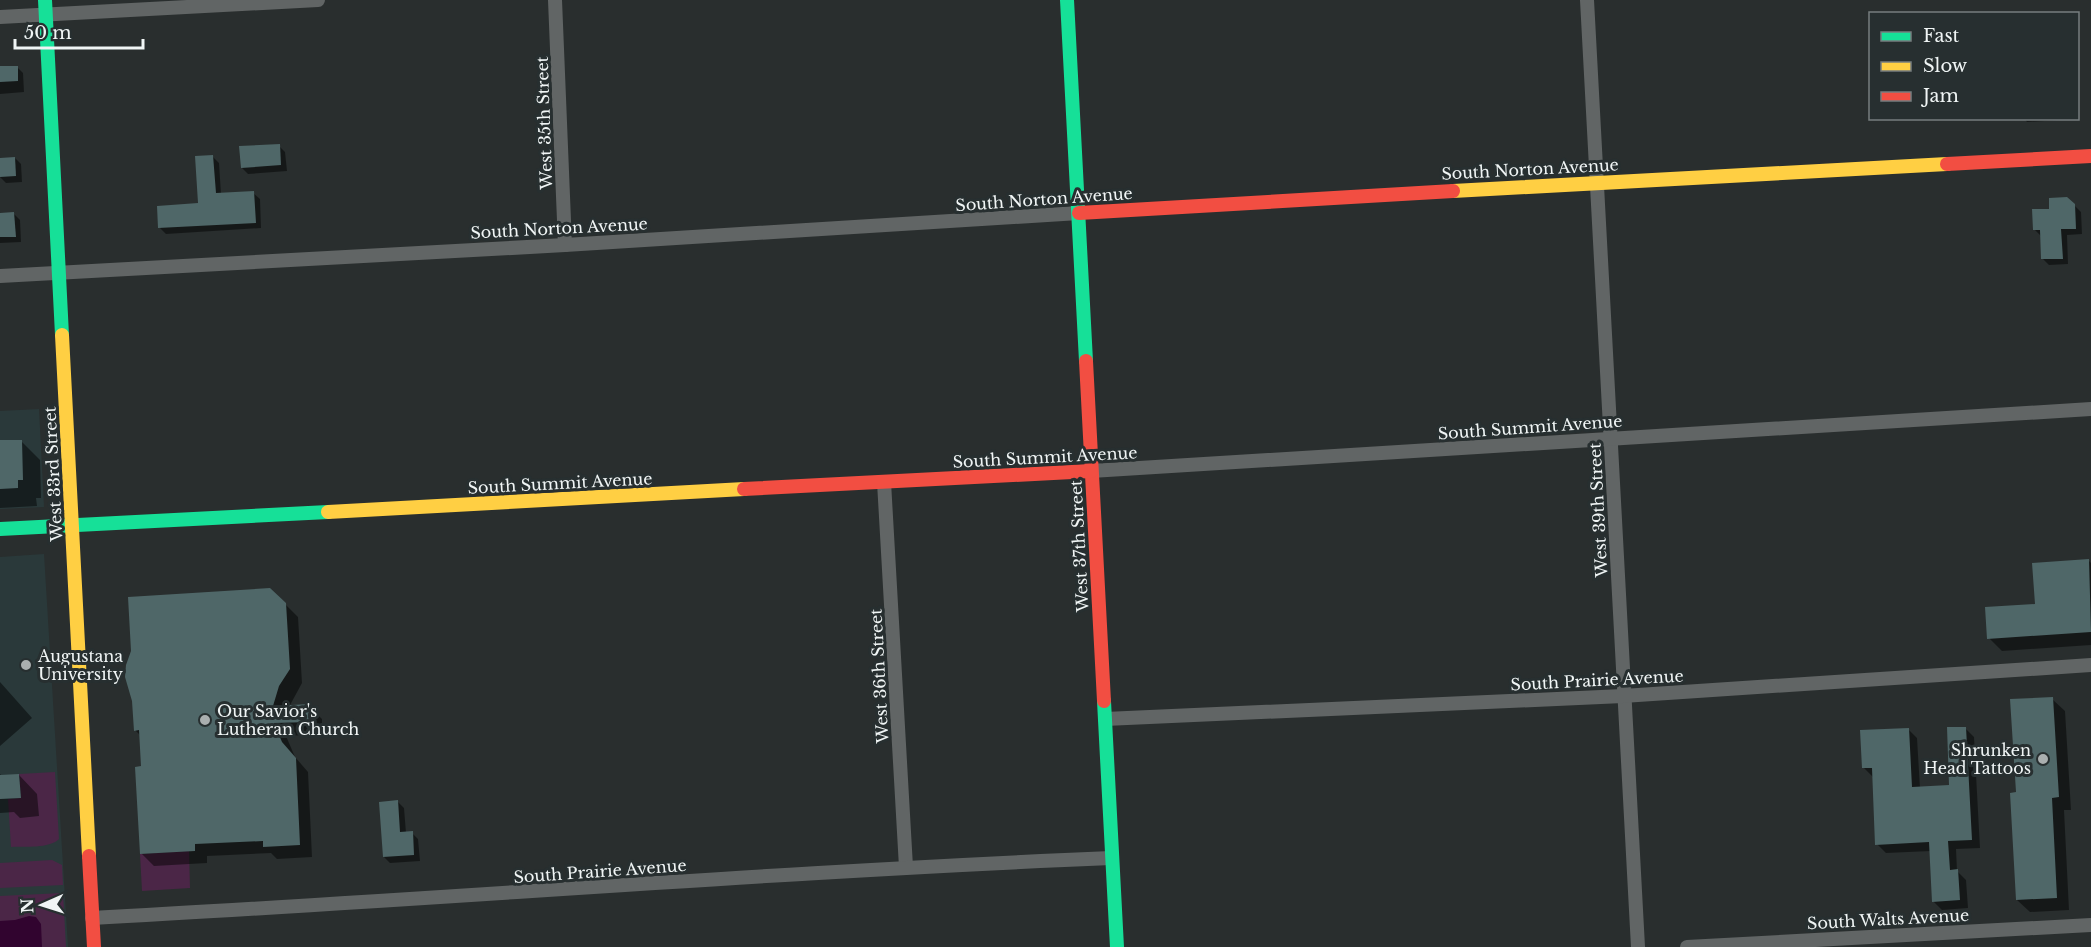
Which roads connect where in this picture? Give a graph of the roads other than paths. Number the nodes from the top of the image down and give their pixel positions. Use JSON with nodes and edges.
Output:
{"nodes":[{"id":1,"x":45,"y":0,"type":"edge"},
{"id":2,"x":318,"y":0,"type":"edge"},
{"id":3,"x":555,"y":0,"type":"edge"},
{"id":4,"x":1066,"y":0,"type":"edge"},
{"id":5,"x":1587,"y":0,"type":"edge"},
{"id":6,"x":46,"y":15,"type":"junction"},
{"id":7,"x":0,"y":17,"type":"edge"},
{"id":8,"x":2091,"y":156,"type":"edge"},
{"id":9,"x":1596,"y":182,"type":"junction"},
{"id":10,"x":1079,"y":213,"type":"junction"},
{"id":11,"x":565,"y":245,"type":"junction"},
{"id":12,"x":59,"y":273,"type":"junction"},
{"id":13,"x":0,"y":276,"type":"edge"},
{"id":14,"x":2091,"y":409,"type":"edge"},
{"id":15,"x":1611,"y":438,"type":"junction"},
{"id":16,"x":1091,"y":471,"type":"junction"},
{"id":17,"x":884,"y":482,"type":"junction"},
{"id":18,"x":72,"y":525,"type":"junction"},
{"id":19,"x":0,"y":529,"type":"edge"},
{"id":20,"x":2091,"y":665,"type":"edge"},
{"id":21,"x":1623,"y":696,"type":"junction"},
{"id":22,"x":1105,"y":719,"type":"junction"},
{"id":23,"x":1111,"y":858,"type":"junction"},
{"id":24,"x":906,"y":867,"type":"junction"},
{"id":25,"x":92,"y":918,"type":"junction"},
{"id":26,"x":2091,"y":925,"type":"edge"},
{"id":27,"x":1766,"y":945,"type":"edge"},
{"id":28,"x":94,"y":947,"type":"edge"},
{"id":29,"x":1116,"y":947,"type":"edge"},
{"id":30,"x":1638,"y":947,"type":"edge"},
{"id":31,"x":1687,"y":947,"type":"edge"}],
"edges":[{"from":1,"to":6,"type":"street","name":"West 33rd Street"},
{"from":2,"to":6,"type":"street"},
{"from":3,"to":11,"type":"street","name":"West 35th Street"},
{"from":4,"to":10,"type":"street","name":"West 37th Street"},
{"from":5,"to":9,"type":"street","name":"West 39th Street"},
{"from":6,"to":7,"type":"street"},
{"from":6,"to":12,"type":"street","name":"West 33rd Street"},
{"from":8,"to":9,"type":"street","name":"South Norton Avenue"},
{"from":9,"to":10,"type":"street","name":"South Norton Avenue"},
{"from":9,"to":15,"type":"street","name":"West 39th Street"},
{"from":10,"to":11,"type":"street","name":"South Norton Avenue"},
{"from":10,"to":16,"type":"street","name":"West 37th Street"},
{"from":11,"to":12,"type":"street","name":"South Norton Avenue"},
{"from":12,"to":13,"type":"street","name":"South Norton Avenue"},
{"from":12,"to":18,"type":"street","name":"West 33rd Street"},
{"from":14,"to":15,"type":"street","name":"South Summit Avenue"},
{"from":15,"to":16,"type":"street","name":"South Summit Avenue"},
{"from":15,"to":21,"type":"street","name":"West 39th Street"},
{"from":16,"to":17,"type":"street","name":"South Summit Avenue"},
{"from":16,"to":22,"type":"street","name":"West 37th Street"},
{"from":17,"to":18,"type":"street","name":"South Summit Avenue"},
{"from":17,"to":24,"type":"street","name":"West 36th Street"},
{"from":18,"to":19,"type":"street","name":"South Summit Avenue"},
{"from":18,"to":25,"type":"street","name":"West 33rd Street"},
{"from":20,"to":21,"type":"street","name":"South Prairie Avenue"},
{"from":21,"to":22,"type":"street","name":"South Prairie Avenue"},
{"from":21,"to":30,"type":"street","name":"West 39th Street"},
{"from":22,"to":23,"type":"street","name":"West 37th Street"},
{"from":23,"to":24,"type":"street","name":"South Prairie Avenue"},
{"from":23,"to":29,"type":"street","name":"West 37th Street"},
{"from":24,"to":25,"type":"street","name":"South Prairie Avenue"},
{"from":25,"to":28,"type":"street","name":"West 33rd Street"},
{"from":26,"to":27,"type":"street","name":"South Walts Avenue"},
{"from":27,"to":31,"type":"street","name":"South Walts Avenue"}]}
